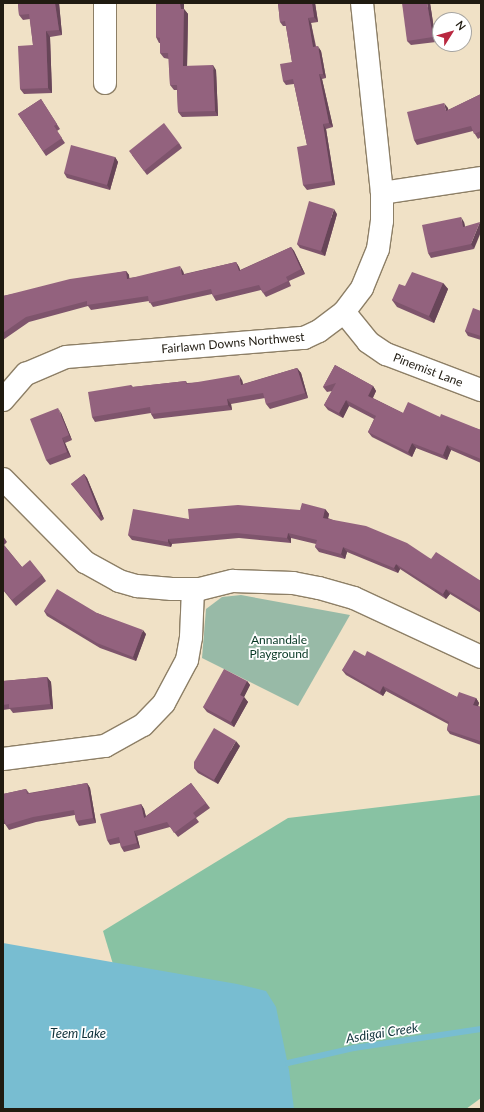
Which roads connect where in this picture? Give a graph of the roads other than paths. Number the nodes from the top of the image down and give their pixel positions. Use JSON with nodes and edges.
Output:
{"nodes":[{"id":1,"x":105,"y":3,"type":"edge"},
{"id":2,"x":362,"y":3,"type":"edge"},
{"id":3,"x":105,"y":83,"type":"dead end"},
{"id":4,"x":481,"y":178,"type":"edge"},
{"id":5,"x":382,"y":193,"type":"junction"},
{"id":6,"x":344,"y":312,"type":"junction"},
{"id":7,"x":481,"y":390,"type":"edge"},
{"id":8,"x":3,"y":400,"type":"edge"},
{"id":9,"x":3,"y":479,"type":"edge"},
{"id":10,"x":193,"y":589,"type":"junction"},
{"id":11,"x":481,"y":657,"type":"edge"},
{"id":12,"x":3,"y":759,"type":"edge"}],
"edges":[{"from":1,"to":3,"type":"street"},
{"from":2,"to":5,"type":"street","name":"Fairlawn Downs Northwest"},
{"from":4,"to":5,"type":"street"},
{"from":5,"to":6,"type":"street","name":"Fairlawn Downs Northwest"},
{"from":6,"to":7,"type":"street","name":"Pinemist Lane"},
{"from":6,"to":8,"type":"street","name":"Fairlawn Downs Northwest"},
{"from":9,"to":10,"type":"street"},
{"from":10,"to":11,"type":"street"},
{"from":10,"to":12,"type":"street"}]}
